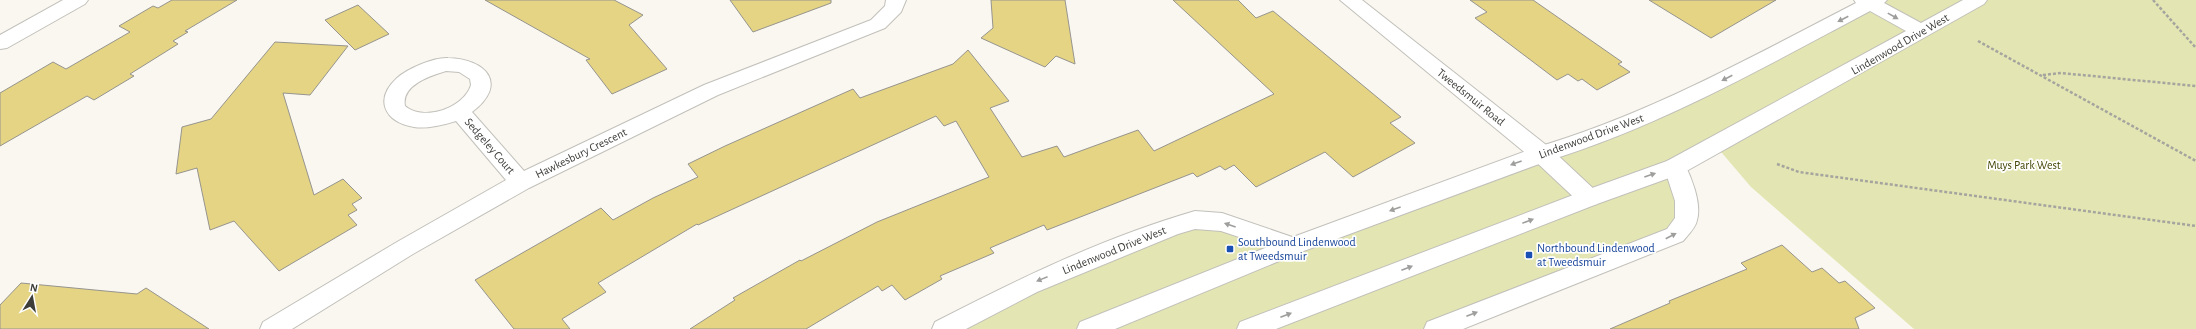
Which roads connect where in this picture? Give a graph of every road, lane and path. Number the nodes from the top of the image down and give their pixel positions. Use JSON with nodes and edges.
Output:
{"nodes":[{"id":1,"x":78,"y":0,"type":"edge"},
{"id":2,"x":896,"y":0,"type":"edge"},
{"id":3,"x":1350,"y":0,"type":"edge"},
{"id":4,"x":2153,"y":0,"type":"edge"},
{"id":5,"x":1871,"y":2,"type":"edge"},
{"id":6,"x":1962,"y":3,"type":"edge"},
{"id":7,"x":1922,"y":32,"type":"junction"},
{"id":8,"x":1978,"y":40,"type":"dead end"},
{"id":9,"x":0,"y":43,"type":"edge"},
{"id":10,"x":2196,"y":48,"type":"edge"},
{"id":11,"x":2042,"y":75,"type":"junction"},
{"id":12,"x":2196,"y":86,"type":"edge"},
{"id":13,"x":458,"y":110,"type":"dead end"},
{"id":14,"x":1542,"y":154,"type":"junction"},
{"id":15,"x":2196,"y":161,"type":"edge"},
{"id":16,"x":1776,"y":164,"type":"dead end"},
{"id":17,"x":1674,"y":167,"type":"junction"},
{"id":18,"x":521,"y":182,"type":"junction"},
{"id":19,"x":1588,"y":198,"type":"junction"},
{"id":20,"x":2196,"y":226,"type":"edge"},
{"id":21,"x":1293,"y":246,"type":"junction"},
{"id":22,"x":272,"y":329,"type":"edge"},
{"id":23,"x":944,"y":329,"type":"edge"},
{"id":24,"x":1089,"y":329,"type":"edge"},
{"id":25,"x":1249,"y":329,"type":"edge"},
{"id":26,"x":1436,"y":329,"type":"edge"}],
"edges":[{"from":1,"to":9,"type":"street"},
{"from":2,"to":18,"type":"street","name":"Hawkesbury Crescent"},
{"from":3,"to":14,"type":"street","name":"Tweedsmuir Road"},
{"from":4,"to":10,"type":"path"},
{"from":5,"to":7,"type":"street","one_way":true},
{"from":5,"to":14,"type":"street","name":"Lindenwood Drive West","one_way":true},
{"from":6,"to":7,"type":"street","name":"Lindenwood Drive West"},
{"from":7,"to":17,"type":"street","name":"Lindenwood Drive West"},
{"from":8,"to":11,"type":"path"},
{"from":11,"to":12,"type":"path"},
{"from":11,"to":15,"type":"path"},
{"from":13,"to":18,"type":"street","name":"Sedgeley Court"},
{"from":14,"to":19,"type":"street","name":"Tweedsmuir Road"},
{"from":14,"to":21,"type":"street","name":"Lindenwood Drive West","one_way":true},
{"from":16,"to":20,"type":"path"},
{"from":19,"to":17,"type":"street","name":"Lindenwood Drive West","one_way":true},
{"from":26,"to":17,"type":"street","one_way":true},
{"from":18,"to":22,"type":"street","name":"Hawkesbury Crescent"},
{"from":25,"to":19,"type":"street","name":"Lindenwood Drive West","one_way":true},
{"from":21,"to":23,"type":"street","name":"Lindenwood Drive West","one_way":true},
{"from":21,"to":24,"type":"street","name":"Lindenwood Drive West"}]}
